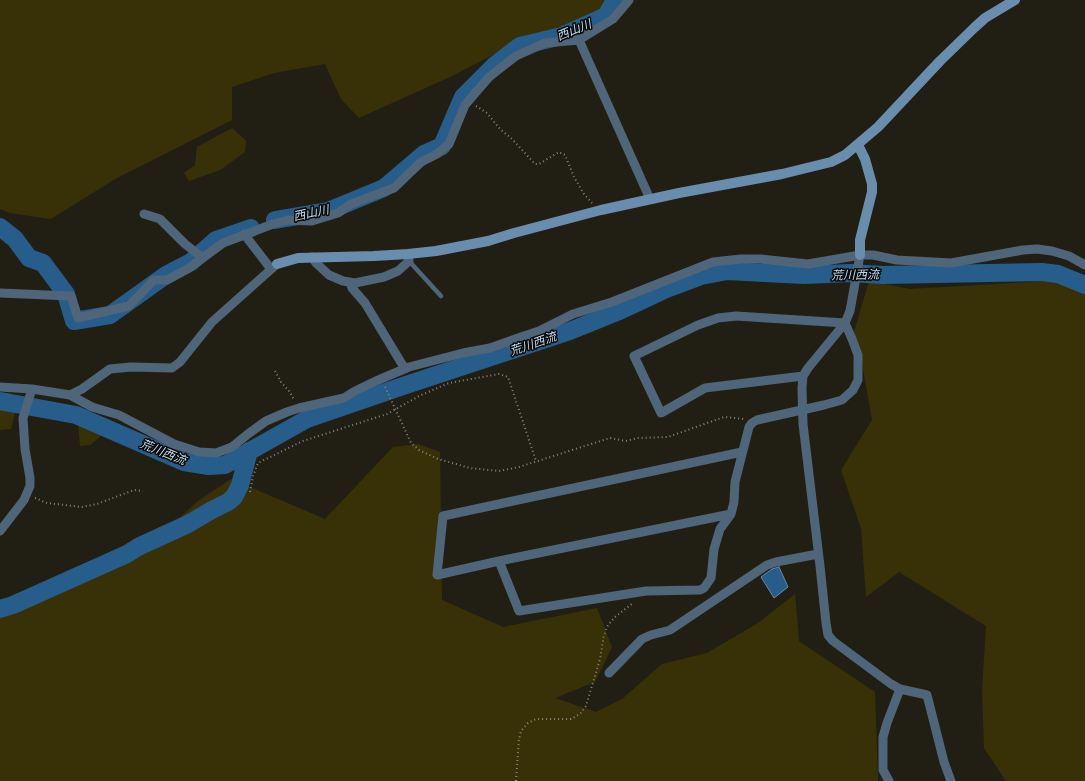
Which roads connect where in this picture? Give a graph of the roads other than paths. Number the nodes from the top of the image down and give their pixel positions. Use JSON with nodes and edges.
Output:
{"nodes":[{"id":1,"x":629,"y":0,"type":"edge"},
{"id":2,"x":1015,"y":0,"type":"edge"},
{"id":3,"x":579,"y":40,"type":"junction"},
{"id":4,"x":858,"y":145,"type":"junction"},
{"id":5,"x":650,"y":199,"type":"junction"},
{"id":6,"x":144,"y":214,"type":"dead end"},
{"id":7,"x":244,"y":234,"type":"junction"},
{"id":8,"x":860,"y":256,"type":"junction"},
{"id":9,"x":312,"y":257,"type":"junction"},
{"id":10,"x":203,"y":258,"type":"junction"},
{"id":11,"x":409,"y":258,"type":"junction"},
{"id":12,"x":1085,"y":265,"type":"edge"},
{"id":13,"x":274,"y":266,"type":"junction"},
{"id":14,"x":350,"y":282,"type":"junction"},
{"id":15,"x":0,"y":293,"type":"edge"},
{"id":16,"x":441,"y":296,"type":"dead end"},
{"id":17,"x":845,"y":323,"type":"junction"},
{"id":18,"x":405,"y":369,"type":"junction"},
{"id":19,"x":803,"y":376,"type":"junction"},
{"id":20,"x":0,"y":387,"type":"edge"},
{"id":21,"x":31,"y":392,"type":"junction"},
{"id":22,"x":70,"y":394,"type":"junction"},
{"id":23,"x":802,"y":410,"type":"junction"},
{"id":24,"x":742,"y":452,"type":"junction"},
{"id":25,"x":731,"y":514,"type":"junction"},
{"id":26,"x":0,"y":531,"type":"edge"},
{"id":27,"x":818,"y":554,"type":"junction"},
{"id":28,"x":499,"y":562,"type":"junction"},
{"id":29,"x":609,"y":673,"type":"dead end"},
{"id":30,"x":900,"y":689,"type":"junction"},
{"id":31,"x":889,"y":781,"type":"edge"},
{"id":32,"x":951,"y":781,"type":"edge"}],
"edges":[{"from":1,"to":3,"type":"street"},
{"from":2,"to":4,"type":"street"},
{"from":3,"to":5,"type":"street"},
{"from":3,"to":7,"type":"street"},
{"from":4,"to":5,"type":"street"},
{"from":4,"to":8,"type":"street"},
{"from":5,"to":11,"type":"street"},
{"from":6,"to":10,"type":"street"},
{"from":7,"to":10,"type":"street"},
{"from":7,"to":13,"type":"street"},
{"from":8,"to":12,"type":"street"},
{"from":8,"to":17,"type":"street"},
{"from":8,"to":18,"type":"street"},
{"from":9,"to":11,"type":"street"},
{"from":9,"to":13,"type":"street"},
{"from":9,"to":14,"type":"street"},
{"from":10,"to":15,"type":"street"},
{"from":11,"to":14,"type":"street"},
{"from":11,"to":16,"type":"lane"},
{"from":13,"to":22,"type":"street"},
{"from":14,"to":18,"type":"street"},
{"from":17,"to":19,"type":"street"},
{"from":17,"to":19,"type":"street"},
{"from":17,"to":23,"type":"street"},
{"from":18,"to":22,"type":"street"},
{"from":19,"to":23,"type":"street"},
{"from":20,"to":21,"type":"street"},
{"from":21,"to":22,"type":"street"},
{"from":21,"to":26,"type":"street"},
{"from":23,"to":24,"type":"street"},
{"from":23,"to":27,"type":"street"},
{"from":24,"to":25,"type":"street"},
{"from":24,"to":28,"type":"street"},
{"from":25,"to":28,"type":"street"},
{"from":25,"to":28,"type":"street"},
{"from":27,"to":29,"type":"street"},
{"from":27,"to":30,"type":"street"},
{"from":30,"to":31,"type":"street"},
{"from":30,"to":32,"type":"street"}]}
